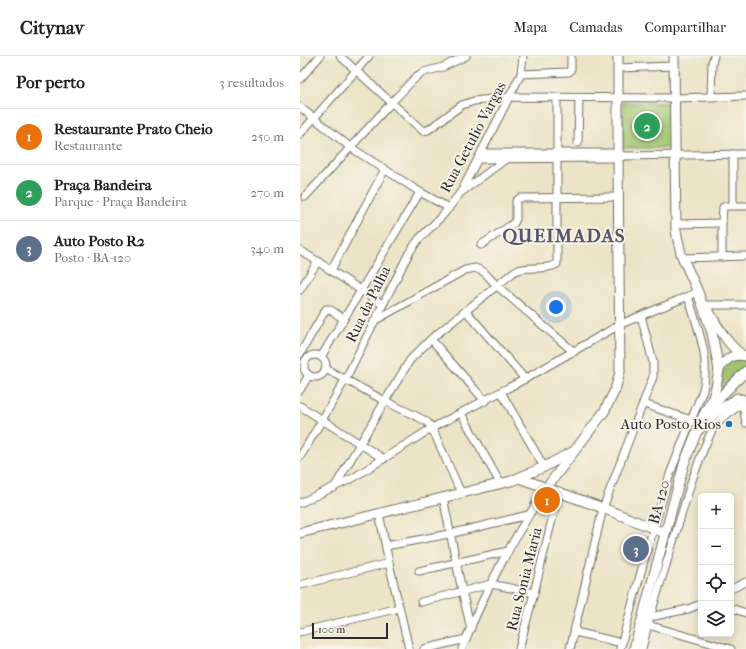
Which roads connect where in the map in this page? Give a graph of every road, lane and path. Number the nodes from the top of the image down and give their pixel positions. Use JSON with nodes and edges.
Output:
{"nodes":[{"id":1,"x":320,"y":56,"type":"edge"},
{"id":2,"x":340,"y":56,"type":"edge"},
{"id":3,"x":369,"y":56,"type":"edge"},
{"id":4,"x":466,"y":56,"type":"edge"},
{"id":5,"x":523,"y":56,"type":"edge"},
{"id":6,"x":571,"y":56,"type":"edge"},
{"id":7,"x":618,"y":56,"type":"edge"},
{"id":8,"x":674,"y":56,"type":"edge"},
{"id":9,"x":714,"y":56,"type":"edge"},
{"id":10,"x":674,"y":66,"type":"junction"},
{"id":11,"x":618,"y":68,"type":"junction"},
{"id":12,"x":355,"y":70,"type":"junction"},
{"id":13,"x":522,"y":74,"type":"junction"},
{"id":14,"x":300,"y":79,"type":"edge"},
{"id":15,"x":711,"y":96,"type":"junction"},
{"id":16,"x":746,"y":96,"type":"edge"},
{"id":17,"x":510,"y":97,"type":"junction"},
{"id":18,"x":557,"y":98,"type":"junction"},
{"id":19,"x":579,"y":98,"type":"junction"},
{"id":20,"x":618,"y":98,"type":"junction"},
{"id":21,"x":674,"y":98,"type":"junction"},
{"id":22,"x":391,"y":103,"type":"junction"},
{"id":23,"x":300,"y":107,"type":"edge"},
{"id":24,"x":314,"y":118,"type":"junction"},
{"id":25,"x":300,"y":134,"type":"edge"},
{"id":26,"x":578,"y":143,"type":"dead end"},
{"id":27,"x":350,"y":147,"type":"junction"},
{"id":28,"x":733,"y":154,"type":"junction"},
{"id":29,"x":746,"y":154,"type":"edge"},
{"id":30,"x":675,"y":155,"type":"junction"},
{"id":31,"x":479,"y":156,"type":"junction"},
{"id":32,"x":620,"y":156,"type":"junction"},
{"id":33,"x":557,"y":157,"type":"junction"},
{"id":34,"x":506,"y":159,"type":"junction"},
{"id":35,"x":385,"y":169,"type":"junction"},
{"id":36,"x":420,"y":192,"type":"junction"},
{"id":37,"x":461,"y":192,"type":"junction"},
{"id":38,"x":305,"y":197,"type":"dead end"},
{"id":39,"x":619,"y":197,"type":"junction"},
{"id":40,"x":557,"y":198,"type":"junction"},
{"id":41,"x":733,"y":205,"type":"junction"},
{"id":42,"x":746,"y":206,"type":"edge"},
{"id":43,"x":449,"y":208,"type":"junction"},
{"id":44,"x":722,"y":223,"type":"junction"},
{"id":45,"x":676,"y":224,"type":"junction"},
{"id":46,"x":481,"y":245,"type":"dead end"},
{"id":47,"x":300,"y":250,"type":"edge"},
{"id":48,"x":746,"y":256,"type":"edge"},
{"id":49,"x":722,"y":257,"type":"junction"},
{"id":50,"x":682,"y":258,"type":"junction"},
{"id":51,"x":318,"y":262,"type":"junction"},
{"id":52,"x":331,"y":270,"type":"junction"},
{"id":53,"x":496,"y":285,"type":"junction"},
{"id":54,"x":300,"y":290,"type":"edge"},
{"id":55,"x":361,"y":290,"type":"junction"},
{"id":56,"x":698,"y":292,"type":"junction"},
{"id":57,"x":688,"y":296,"type":"junction"},
{"id":58,"x":382,"y":304,"type":"junction"},
{"id":59,"x":705,"y":305,"type":"junction"},
{"id":60,"x":746,"y":305,"type":"edge"},
{"id":61,"x":466,"y":311,"type":"junction"},
{"id":62,"x":641,"y":316,"type":"junction"},
{"id":63,"x":344,"y":319,"type":"junction"},
{"id":64,"x":374,"y":322,"type":"junction"},
{"id":65,"x":621,"y":324,"type":"junction"},
{"id":66,"x":431,"y":339,"type":"junction"},
{"id":67,"x":574,"y":352,"type":"junction"},
{"id":68,"x":300,"y":354,"type":"edge"},
{"id":69,"x":321,"y":356,"type":"junction"},
{"id":70,"x":744,"y":356,"type":"edge"},
{"id":71,"x":302,"y":360,"type":"edge"},
{"id":72,"x":326,"y":369,"type":"junction"},
{"id":73,"x":746,"y":371,"type":"edge"},
{"id":74,"x":719,"y":373,"type":"junction"},
{"id":75,"x":309,"y":376,"type":"junction"},
{"id":76,"x":525,"y":379,"type":"junction"},
{"id":77,"x":345,"y":380,"type":"junction"},
{"id":78,"x":300,"y":390,"type":"edge"},
{"id":79,"x":501,"y":392,"type":"junction"},
{"id":80,"x":725,"y":392,"type":"junction"},
{"id":81,"x":742,"y":400,"type":"edge"},
{"id":82,"x":385,"y":401,"type":"junction"},
{"id":83,"x":485,"y":401,"type":"junction"},
{"id":84,"x":644,"y":404,"type":"junction"},
{"id":85,"x":300,"y":406,"type":"edge"},
{"id":86,"x":461,"y":413,"type":"junction"},
{"id":87,"x":322,"y":420,"type":"junction"},
{"id":88,"x":691,"y":420,"type":"junction"},
{"id":89,"x":746,"y":420,"type":"edge"},
{"id":90,"x":432,"y":428,"type":"junction"},
{"id":91,"x":697,"y":433,"type":"junction"},
{"id":92,"x":300,"y":442,"type":"edge"},
{"id":93,"x":361,"y":444,"type":"junction"},
{"id":94,"x":307,"y":446,"type":"junction"},
{"id":95,"x":575,"y":450,"type":"junction"},
{"id":96,"x":300,"y":457,"type":"edge"},
{"id":97,"x":384,"y":459,"type":"junction"},
{"id":98,"x":544,"y":467,"type":"junction"},
{"id":99,"x":519,"y":478,"type":"junction"},
{"id":100,"x":500,"y":483,"type":"junction"},
{"id":101,"x":547,"y":487,"type":"junction"},
{"id":102,"x":334,"y":488,"type":"junction"},
{"id":103,"x":559,"y":491,"type":"junction"},
{"id":104,"x":461,"y":493,"type":"junction"},
{"id":105,"x":442,"y":497,"type":"junction"},
{"id":106,"x":300,"y":504,"type":"edge"},
{"id":107,"x":603,"y":508,"type":"junction"},
{"id":108,"x":379,"y":513,"type":"junction"},
{"id":109,"x":528,"y":515,"type":"junction"},
{"id":110,"x":654,"y":528,"type":"junction"},
{"id":111,"x":300,"y":533,"type":"edge"},
{"id":112,"x":665,"y":533,"type":"junction"},
{"id":113,"x":449,"y":534,"type":"junction"},
{"id":114,"x":386,"y":546,"type":"junction"},
{"id":115,"x":508,"y":551,"type":"junction"},
{"id":116,"x":388,"y":563,"type":"junction"},
{"id":117,"x":456,"y":563,"type":"junction"},
{"id":118,"x":419,"y":571,"type":"dead end"},
{"id":119,"x":746,"y":582,"type":"edge"},
{"id":120,"x":491,"y":584,"type":"junction"},
{"id":121,"x":300,"y":585,"type":"edge"},
{"id":122,"x":734,"y":588,"type":"edge"},
{"id":123,"x":462,"y":591,"type":"junction"},
{"id":124,"x":534,"y":593,"type":"junction"},
{"id":125,"x":421,"y":602,"type":"dead end"},
{"id":126,"x":698,"y":605,"type":"edge"},
{"id":127,"x":746,"y":606,"type":"edge"},
{"id":128,"x":399,"y":608,"type":"junction"},
{"id":129,"x":734,"y":609,"type":"edge"},
{"id":130,"x":734,"y":609,"type":"edge"},
{"id":131,"x":746,"y":613,"type":"edge"},
{"id":132,"x":650,"y":617,"type":"junction"},
{"id":133,"x":648,"y":625,"type":"junction"},
{"id":134,"x":471,"y":629,"type":"junction"},
{"id":135,"x":300,"y":632,"type":"edge"},
{"id":136,"x":574,"y":632,"type":"junction"},
{"id":137,"x":466,"y":639,"type":"junction"},
{"id":138,"x":621,"y":646,"type":"edge"},
{"id":139,"x":409,"y":649,"type":"edge"},
{"id":140,"x":424,"y":649,"type":"edge"},
{"id":141,"x":462,"y":649,"type":"edge"},
{"id":142,"x":519,"y":649,"type":"edge"},
{"id":143,"x":570,"y":649,"type":"edge"},
{"id":144,"x":634,"y":649,"type":"edge"},
{"id":145,"x":642,"y":649,"type":"edge"},
{"id":146,"x":731,"y":649,"type":"edge"}],
"edges":[{"from":1,"to":14,"type":"street"},
{"from":2,"to":12,"type":"street"},
{"from":3,"to":12,"type":"street"},
{"from":4,"to":22,"type":"street"},
{"from":5,"to":13,"type":"street","name":"Rua Getulio Vargas"},
{"from":6,"to":13,"type":"street"},
{"from":7,"to":11,"type":"main road"},
{"from":8,"to":10,"type":"main road"},
{"from":9,"to":15,"type":"street"},
{"from":10,"to":11,"type":"street"},
{"from":10,"to":21,"type":"main road"},
{"from":11,"to":20,"type":"main road"},
{"from":12,"to":22,"type":"street"},
{"from":12,"to":24,"type":"street"},
{"from":13,"to":17,"type":"street","name":"Rua Getulio Vargas"},
{"from":15,"to":16,"type":"street"},
{"from":15,"to":21,"type":"street"},
{"from":17,"to":18,"type":"street"},
{"from":17,"to":22,"type":"street"},
{"from":17,"to":31,"type":"street","name":"Rua Getulio Vargas"},
{"from":18,"to":19,"type":"street"},
{"from":18,"to":33,"type":"street"},
{"from":19,"to":20,"type":"street"},
{"from":19,"to":26,"type":"street"},
{"from":20,"to":21,"type":"street"},
{"from":20,"to":32,"type":"main road"},
{"from":21,"to":30,"type":"main road"},
{"from":22,"to":27,"type":"street"},
{"from":23,"to":24,"type":"street"},
{"from":24,"to":25,"type":"street"},
{"from":24,"to":27,"type":"street"},
{"from":27,"to":35,"type":"street"},
{"from":27,"to":38,"type":"street"},
{"from":28,"to":29,"type":"street"},
{"from":28,"to":30,"type":"street"},
{"from":28,"to":41,"type":"street"},
{"from":30,"to":32,"type":"street"},
{"from":30,"to":45,"type":"main road"},
{"from":31,"to":33,"type":"street"},
{"from":31,"to":34,"type":"street"},
{"from":31,"to":37,"type":"street","name":"Rua Getulio Vargas"},
{"from":32,"to":33,"type":"street"},
{"from":32,"to":39,"type":"main road"},
{"from":33,"to":34,"type":"street"},
{"from":33,"to":40,"type":"street"},
{"from":34,"to":37,"type":"street"},
{"from":35,"to":36,"type":"street"},
{"from":35,"to":52,"type":"street"},
{"from":36,"to":43,"type":"street"},
{"from":36,"to":55,"type":"street"},
{"from":37,"to":43,"type":"street","name":"Rua Getulio Vargas"},
{"from":39,"to":40,"type":"street"},
{"from":39,"to":65,"type":"main road"},
{"from":40,"to":46,"type":"street"},
{"from":40,"to":53,"type":"street"},
{"from":41,"to":42,"type":"street"},
{"from":41,"to":44,"type":"street"},
{"from":43,"to":58,"type":"street","name":"Rua da Palha"},
{"from":44,"to":45,"type":"street"},
{"from":44,"to":49,"type":"street"},
{"from":45,"to":50,"type":"main road"},
{"from":47,"to":51,"type":"street"},
{"from":48,"to":49,"type":"street"},
{"from":49,"to":50,"type":"street"},
{"from":50,"to":56,"type":"main road"},
{"from":51,"to":52,"type":"street"},
{"from":51,"to":54,"type":"street"},
{"from":52,"to":55,"type":"street"},
{"from":53,"to":61,"type":"street"},
{"from":53,"to":64,"type":"street"},
{"from":53,"to":67,"type":"street"},
{"from":55,"to":58,"type":"street"},
{"from":55,"to":63,"type":"street"},
{"from":56,"to":57,"type":"street"},
{"from":56,"to":59,"type":"main road"},
{"from":56,"to":74,"type":"main road"},
{"from":57,"to":62,"type":"street"},
{"from":57,"to":88,"type":"street"},
{"from":58,"to":64,"type":"street","name":"Rua da Palha"},
{"from":59,"to":60,"type":"street"},
{"from":59,"to":70,"type":"main road"},
{"from":61,"to":66,"type":"street"},
{"from":61,"to":76,"type":"street"},
{"from":62,"to":65,"type":"street"},
{"from":62,"to":84,"type":"street"},
{"from":63,"to":68,"type":"street"},
{"from":63,"to":69,"type":"street"},
{"from":64,"to":77,"type":"street","name":"Rua da Palha"},
{"from":65,"to":67,"type":"street"},
{"from":65,"to":95,"type":"main road"},
{"from":66,"to":82,"type":"street"},
{"from":66,"to":83,"type":"street"},
{"from":67,"to":76,"type":"street"},
{"from":69,"to":71,"type":"street"},
{"from":69,"to":72,"type":"street"},
{"from":70,"to":74,"type":"main road"},
{"from":71,"to":75,"type":"street"},
{"from":72,"to":75,"type":"street"},
{"from":72,"to":77,"type":"street"},
{"from":73,"to":80,"type":"main road","number":"BA-120"},
{"from":74,"to":80,"type":"main road"},
{"from":74,"to":91,"type":"main road"},
{"from":75,"to":78,"type":"street"},
{"from":76,"to":79,"type":"street"},
{"from":77,"to":82,"type":"street"},
{"from":77,"to":87,"type":"street","name":"Rua da Palha"},
{"from":79,"to":83,"type":"street"},
{"from":79,"to":98,"type":"street"},
{"from":80,"to":81,"type":"main road"},
{"from":80,"to":91,"type":"main road","number":"BA-120"},
{"from":81,"to":89,"type":"street"},
{"from":81,"to":91,"type":"main road"},
{"from":81,"to":132,"type":"street"},
{"from":82,"to":90,"type":"street"},
{"from":82,"to":93,"type":"street"},
{"from":83,"to":86,"type":"street"},
{"from":84,"to":88,"type":"street"},
{"from":84,"to":107,"type":"street"},
{"from":85,"to":87,"type":"street"},
{"from":86,"to":90,"type":"street"},
{"from":86,"to":100,"type":"street"},
{"from":87,"to":93,"type":"street"},
{"from":87,"to":94,"type":"street","name":"Rua da Palha"},
{"from":88,"to":110,"type":"street"},
{"from":90,"to":97,"type":"street"},
{"from":90,"to":104,"type":"street"},
{"from":91,"to":112,"type":"main road","name":"BA-120","number":"BA-120"},
{"from":92,"to":94,"type":"street"},
{"from":93,"to":97,"type":"street"},
{"from":93,"to":102,"type":"street"},
{"from":94,"to":96,"type":"street","name":"Rua da Palha"},
{"from":95,"to":98,"type":"main road"},
{"from":95,"to":101,"type":"main road"},
{"from":97,"to":102,"type":"street"},
{"from":98,"to":99,"type":"main road"},
{"from":99,"to":100,"type":"main road"},
{"from":99,"to":101,"type":"main road"},
{"from":100,"to":104,"type":"main road"},
{"from":101,"to":103,"type":"main road"},
{"from":101,"to":109,"type":"street"},
{"from":102,"to":106,"type":"street"},
{"from":103,"to":107,"type":"main road"},
{"from":103,"to":124,"type":"street","name":"Rua Sonia Maria"},
{"from":104,"to":105,"type":"main road"},
{"from":105,"to":108,"type":"main road"},
{"from":105,"to":113,"type":"street"},
{"from":107,"to":110,"type":"main road"},
{"from":107,"to":136,"type":"street"},
{"from":108,"to":111,"type":"main road"},
{"from":108,"to":114,"type":"street"},
{"from":109,"to":113,"type":"street"},
{"from":109,"to":115,"type":"street"},
{"from":110,"to":112,"type":"main road"},
{"from":110,"to":138,"type":"street"},
{"from":112,"to":144,"type":"main road","name":"BA-120","number":"BA-120"},
{"from":113,"to":114,"type":"street"},
{"from":113,"to":117,"type":"street"},
{"from":114,"to":116,"type":"street"},
{"from":115,"to":117,"type":"street"},
{"from":115,"to":120,"type":"street"},
{"from":116,"to":121,"type":"street"},
{"from":116,"to":128,"type":"street"},
{"from":117,"to":118,"type":"street"},
{"from":117,"to":123,"type":"street"},
{"from":119,"to":122,"type":"street"},
{"from":120,"to":123,"type":"street"},
{"from":120,"to":124,"type":"street"},
{"from":120,"to":134,"type":"street"},
{"from":123,"to":125,"type":"street"},
{"from":123,"to":134,"type":"street"},
{"from":124,"to":142,"type":"street","name":"Rua Sonia Maria"},
{"from":126,"to":132,"type":"street"},
{"from":127,"to":129,"type":"street"},
{"from":128,"to":135,"type":"street"},
{"from":128,"to":139,"type":"street"},
{"from":130,"to":131,"type":"street"},
{"from":132,"to":133,"type":"street"},
{"from":133,"to":145,"type":"street"},
{"from":133,"to":146,"type":"street"},
{"from":134,"to":137,"type":"street"},
{"from":136,"to":138,"type":"street"},
{"from":136,"to":143,"type":"street"},
{"from":137,"to":140,"type":"street"},
{"from":137,"to":141,"type":"street"}]}
